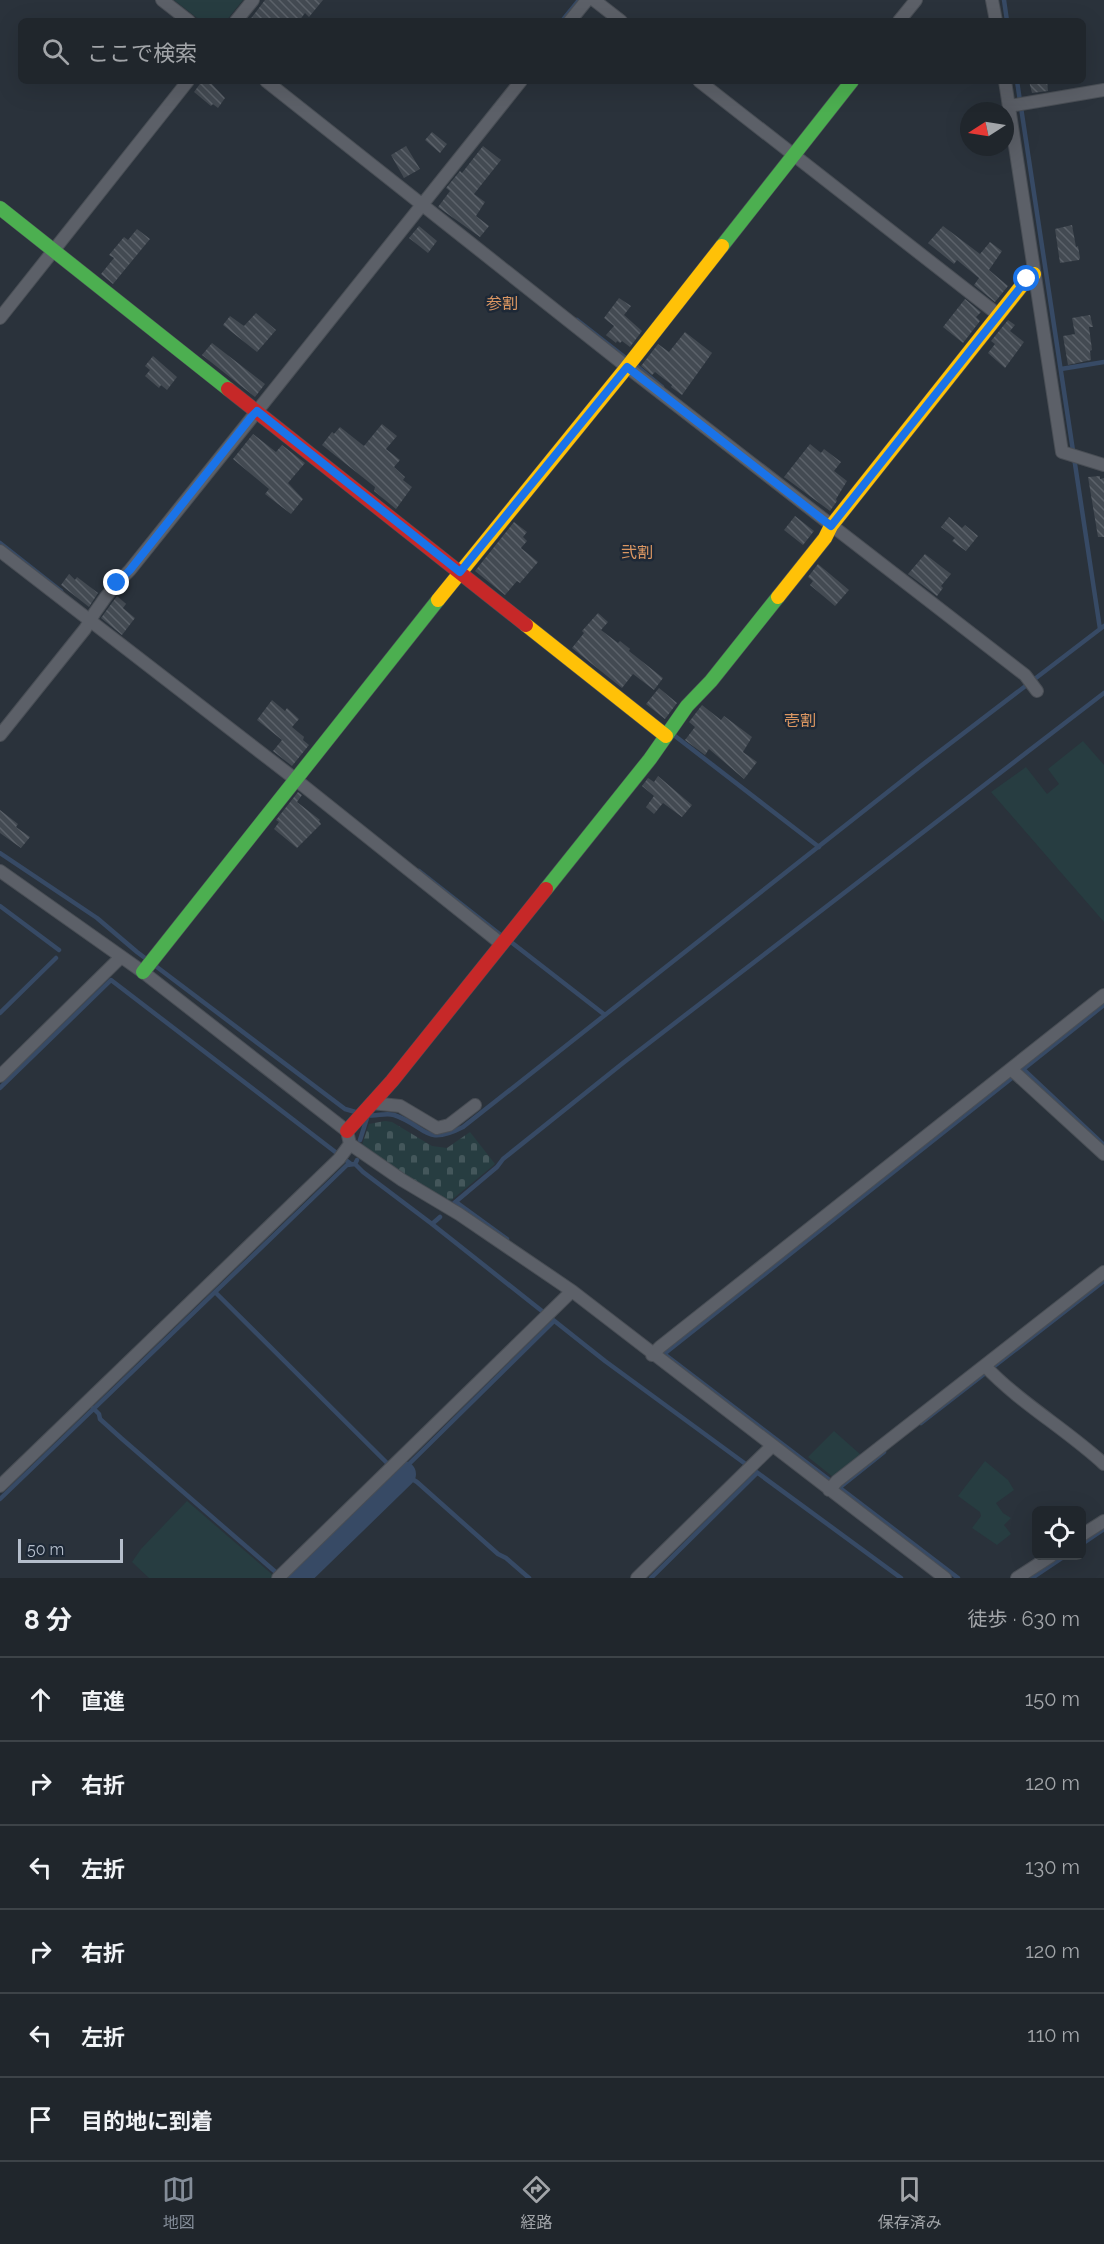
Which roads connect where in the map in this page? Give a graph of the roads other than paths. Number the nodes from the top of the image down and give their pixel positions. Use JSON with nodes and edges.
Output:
{"nodes":[{"id":1,"x":162,"y":0,"type":"edge"},
{"id":2,"x":252,"y":0,"type":"edge"},
{"id":3,"x":587,"y":0,"type":"edge"},
{"id":4,"x":594,"y":0,"type":"edge"},
{"id":5,"x":916,"y":0,"type":"edge"},
{"id":6,"x":992,"y":0,"type":"edge"},
{"id":7,"x":185,"y":18,"type":"edge"},
{"id":8,"x":238,"y":18,"type":"edge"},
{"id":9,"x":572,"y":18,"type":"edge"},
{"id":10,"x":617,"y":18,"type":"edge"},
{"id":11,"x":901,"y":18,"type":"edge"},
{"id":12,"x":995,"y":18,"type":"edge"},
{"id":13,"x":186,"y":84,"type":"edge"},
{"id":14,"x":270,"y":84,"type":"edge"},
{"id":15,"x":519,"y":84,"type":"edge"},
{"id":16,"x":703,"y":84,"type":"edge"},
{"id":17,"x":850,"y":84,"type":"edge"},
{"id":18,"x":1006,"y":84,"type":"edge"},
{"id":19,"x":1104,"y":90,"type":"edge"},
{"id":20,"x":1017,"y":105,"type":"junction"},
{"id":21,"x":793,"y":152,"type":"junction"},
{"id":22,"x":422,"y":204,"type":"junction"},
{"id":23,"x":0,"y":208,"type":"edge"},
{"id":24,"x":51,"y":248,"type":"junction"},
{"id":25,"x":1034,"y":274,"type":"junction"},
{"id":26,"x":996,"y":313,"type":"junction"},
{"id":27,"x":0,"y":318,"type":"edge"},
{"id":28,"x":630,"y":363,"type":"junction"},
{"id":29,"x":257,"y":411,"type":"junction"},
{"id":30,"x":1104,"y":465,"type":"edge"},
{"id":31,"x":831,"y":526,"type":"junction"},
{"id":32,"x":0,"y":551,"type":"edge"},
{"id":33,"x":460,"y":572,"type":"junction"},
{"id":34,"x":91,"y":617,"type":"junction"},
{"id":35,"x":1032,"y":685,"type":"dead end"},
{"id":36,"x":662,"y":732,"type":"junction"},
{"id":37,"x":0,"y":735,"type":"edge"},
{"id":38,"x":295,"y":779,"type":"junction"},
{"id":39,"x":0,"y":871,"type":"edge"},
{"id":40,"x":498,"y":942,"type":"junction"},
{"id":41,"x":121,"y":957,"type":"junction"},
{"id":42,"x":148,"y":965,"type":"junction"},
{"id":43,"x":1104,"y":995,"type":"edge"},
{"id":44,"x":1015,"y":1073,"type":"junction"},
{"id":45,"x":0,"y":1076,"type":"edge"},
{"id":46,"x":475,"y":1105,"type":"dead end"},
{"id":47,"x":366,"y":1110,"type":"junction"},
{"id":48,"x":345,"y":1147,"type":"junction"},
{"id":49,"x":1104,"y":1154,"type":"edge"},
{"id":50,"x":1104,"y":1272,"type":"edge"},
{"id":51,"x":572,"y":1291,"type":"junction"},
{"id":52,"x":656,"y":1352,"type":"junction"},
{"id":53,"x":985,"y":1366,"type":"junction"},
{"id":54,"x":772,"y":1446,"type":"junction"},
{"id":55,"x":1104,"y":1464,"type":"edge"},
{"id":56,"x":0,"y":1486,"type":"edge"},
{"id":57,"x":833,"y":1486,"type":"junction"},
{"id":58,"x":1104,"y":1521,"type":"edge"},
{"id":59,"x":1086,"y":1532,"type":"edge"},
{"id":60,"x":1045,"y":1560,"type":"edge"},
{"id":61,"x":280,"y":1576,"type":"edge"},
{"id":62,"x":637,"y":1578,"type":"edge"},
{"id":63,"x":945,"y":1578,"type":"edge"},
{"id":64,"x":1017,"y":1578,"type":"edge"}],
"edges":[{"from":1,"to":7,"type":"street"},
{"from":2,"to":8,"type":"street"},
{"from":3,"to":9,"type":"street"},
{"from":4,"to":10,"type":"street"},
{"from":5,"to":11,"type":"street"},
{"from":6,"to":12,"type":"street"},
{"from":13,"to":24,"type":"street"},
{"from":14,"to":22,"type":"street"},
{"from":15,"to":22,"type":"street"},
{"from":16,"to":21,"type":"street"},
{"from":17,"to":21,"type":"street"},
{"from":18,"to":20,"type":"street"},
{"from":19,"to":20,"type":"street"},
{"from":20,"to":25,"type":"street"},
{"from":21,"to":26,"type":"street"},
{"from":21,"to":28,"type":"street"},
{"from":22,"to":28,"type":"street"},
{"from":22,"to":29,"type":"street"},
{"from":23,"to":24,"type":"street"},
{"from":24,"to":27,"type":"street"},
{"from":24,"to":29,"type":"street"},
{"from":25,"to":26,"type":"street"},
{"from":25,"to":30,"type":"street"},
{"from":26,"to":31,"type":"street"},
{"from":28,"to":31,"type":"street"},
{"from":28,"to":33,"type":"street"},
{"from":29,"to":33,"type":"street"},
{"from":29,"to":34,"type":"street"},
{"from":31,"to":35,"type":"street"},
{"from":31,"to":36,"type":"street"},
{"from":32,"to":34,"type":"street"},
{"from":33,"to":36,"type":"street"},
{"from":33,"to":38,"type":"street"},
{"from":34,"to":37,"type":"street"},
{"from":34,"to":38,"type":"street"},
{"from":36,"to":40,"type":"street"},
{"from":38,"to":40,"type":"street"},
{"from":38,"to":42,"type":"street"},
{"from":39,"to":41,"type":"street"},
{"from":40,"to":47,"type":"street"},
{"from":41,"to":42,"type":"street"},
{"from":41,"to":45,"type":"street"},
{"from":42,"to":48,"type":"street"},
{"from":43,"to":44,"type":"street"},
{"from":44,"to":49,"type":"street"},
{"from":44,"to":52,"type":"street"},
{"from":46,"to":47,"type":"street"},
{"from":47,"to":48,"type":"street"},
{"from":48,"to":51,"type":"street"},
{"from":48,"to":56,"type":"street"},
{"from":50,"to":53,"type":"street"},
{"from":51,"to":52,"type":"street"},
{"from":51,"to":61,"type":"street"},
{"from":52,"to":54,"type":"street"},
{"from":53,"to":55,"type":"street"},
{"from":53,"to":57,"type":"street"},
{"from":54,"to":57,"type":"street"},
{"from":54,"to":62,"type":"street"},
{"from":57,"to":63,"type":"street"},
{"from":58,"to":59,"type":"street"},
{"from":60,"to":64,"type":"street"}]}
